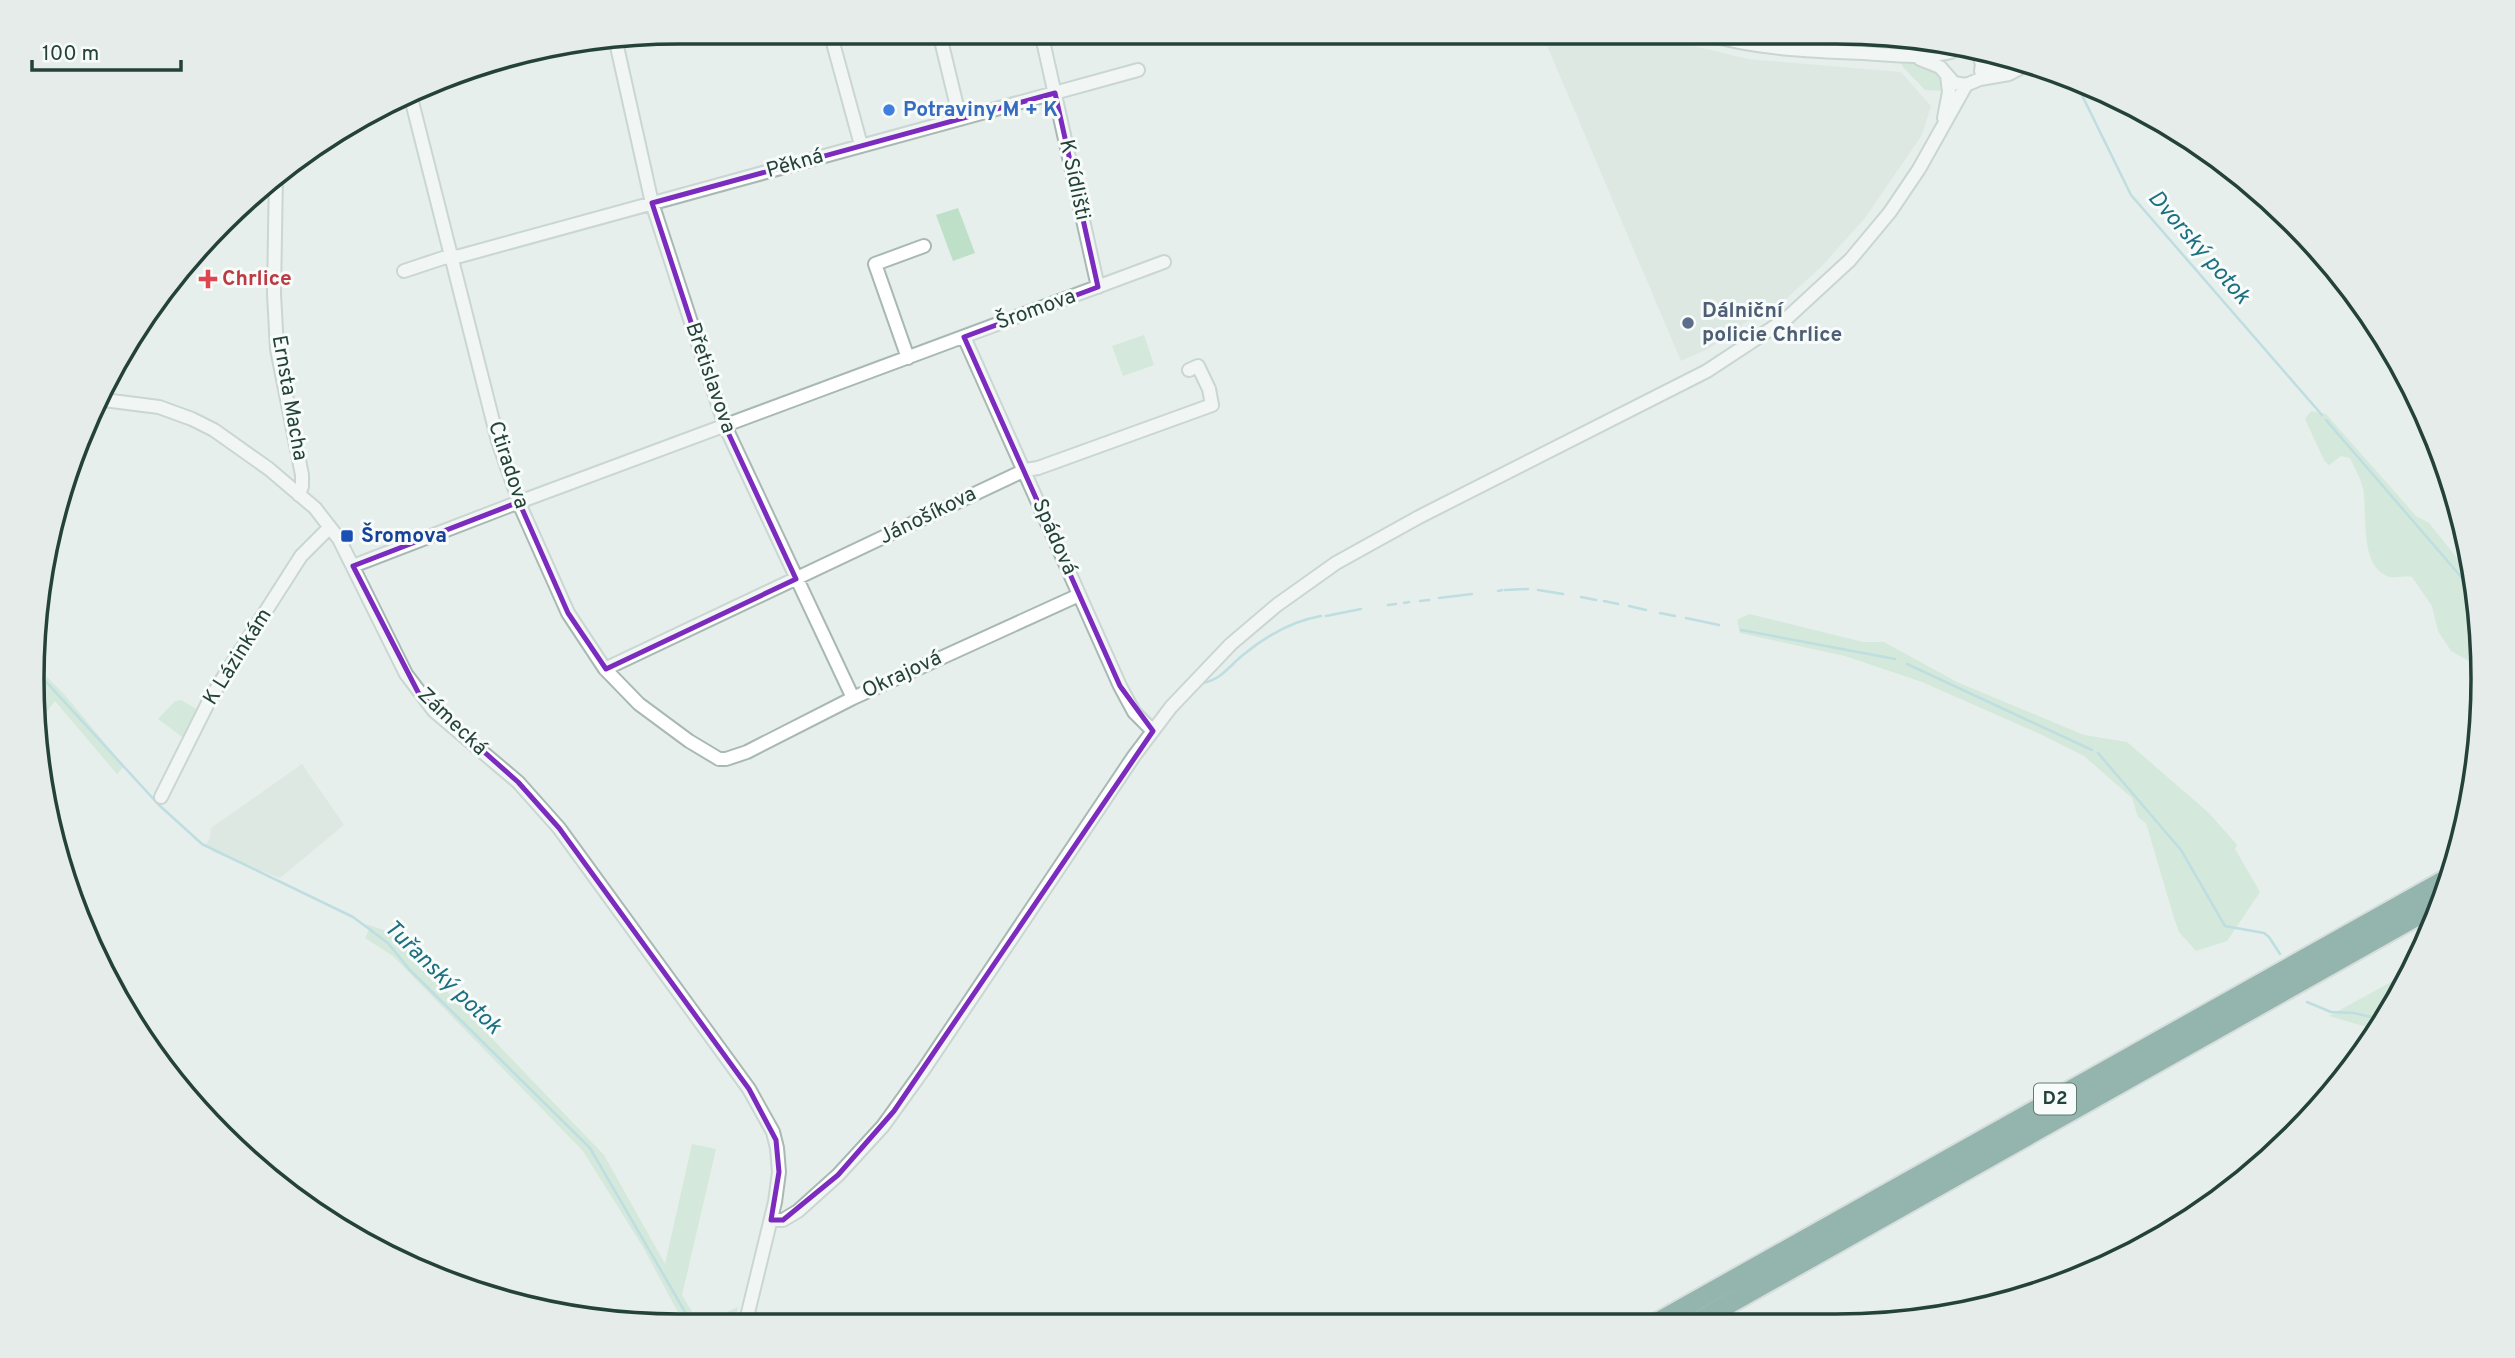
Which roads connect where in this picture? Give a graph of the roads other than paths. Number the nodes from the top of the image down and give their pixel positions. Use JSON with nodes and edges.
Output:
{"nodes":[{"id":1,"x":833,"y":44,"type":"edge"},
{"id":2,"x":942,"y":44,"type":"edge"},
{"id":3,"x":1044,"y":44,"type":"edge"},
{"id":4,"x":1753,"y":44,"type":"edge"},
{"id":5,"x":617,"y":47,"type":"edge"},
{"id":6,"x":1938,"y":52,"type":"edge"},
{"id":7,"x":1952,"y":55,"type":"edge"},
{"id":8,"x":1913,"y":57,"type":"junction"},
{"id":9,"x":1980,"y":60,"type":"edge"},
{"id":10,"x":1990,"y":63,"type":"edge"},
{"id":11,"x":2007,"y":67,"type":"edge"},
{"id":12,"x":1138,"y":70,"type":"dead end"},
{"id":13,"x":2016,"y":70,"type":"edge"},
{"id":14,"x":1946,"y":74,"type":"junction"},
{"id":15,"x":1971,"y":82,"type":"junction"},
{"id":16,"x":1055,"y":93,"type":"junction"},
{"id":17,"x":412,"y":103,"type":"edge"},
{"id":18,"x":960,"y":119,"type":"junction"},
{"id":19,"x":1941,"y":128,"type":"junction"},
{"id":20,"x":861,"y":145,"type":"junction"},
{"id":21,"x":276,"y":188,"type":"edge"},
{"id":22,"x":652,"y":203,"type":"junction"},
{"id":23,"x":924,"y":246,"type":"dead end"},
{"id":24,"x":452,"y":257,"type":"junction"},
{"id":25,"x":1164,"y":262,"type":"dead end"},
{"id":26,"x":404,"y":271,"type":"dead end"},
{"id":27,"x":1098,"y":287,"type":"junction"},
{"id":28,"x":964,"y":337,"type":"junction"},
{"id":29,"x":908,"y":358,"type":"junction"},
{"id":30,"x":1189,"y":370,"type":"dead end"},
{"id":31,"x":108,"y":400,"type":"edge"},
{"id":32,"x":725,"y":426,"type":"junction"},
{"id":33,"x":1025,"y":470,"type":"junction"},
{"id":34,"x":299,"y":495,"type":"junction"},
{"id":35,"x":519,"y":502,"type":"junction"},
{"id":36,"x":330,"y":527,"type":"junction"},
{"id":37,"x":353,"y":566,"type":"junction"},
{"id":38,"x":796,"y":579,"type":"junction"},
{"id":39,"x":1079,"y":595,"type":"junction"},
{"id":40,"x":605,"y":669,"type":"junction"},
{"id":41,"x":853,"y":698,"type":"junction"},
{"id":42,"x":1153,"y":731,"type":"junction"},
{"id":43,"x":726,"y":759,"type":"joint"},
{"id":44,"x":162,"y":797,"type":"dead end"},
{"id":45,"x":2438,"y":884,"type":"edge"},
{"id":46,"x":2428,"y":910,"type":"edge"},
{"id":47,"x":771,"y":1220,"type":"junction"},
{"id":48,"x":748,"y":1314,"type":"edge"},
{"id":49,"x":1672,"y":1314,"type":"edge"},
{"id":50,"x":1711,"y":1314,"type":"edge"}],
"edges":[{"from":1,"to":20,"type":"street"},
{"from":2,"to":18,"type":"street"},
{"from":3,"to":16,"type":"street","name":"K Sídlišti"},
{"from":4,"to":8,"type":"street"},
{"from":5,"to":22,"type":"street","name":"Břetislavova"},
{"from":6,"to":8,"type":"street"},
{"from":7,"to":14,"type":"street"},
{"from":8,"to":14,"type":"street"},
{"from":9,"to":15,"type":"street"},
{"from":10,"to":11,"type":"street"},
{"from":12,"to":16,"type":"street","name":"Pěkná"},
{"from":13,"to":15,"type":"street"},
{"from":14,"to":15,"type":"street"},
{"from":14,"to":19,"type":"street"},
{"from":15,"to":19,"type":"street"},
{"from":16,"to":18,"type":"street","name":"Pěkná"},
{"from":16,"to":27,"type":"street","name":"K Sídlišti"},
{"from":17,"to":24,"type":"street","name":"Ctiradova"},
{"from":18,"to":20,"type":"street","name":"Pěkná"},
{"from":19,"to":42,"type":"street"},
{"from":20,"to":22,"type":"street","name":"Pěkná"},
{"from":21,"to":34,"type":"street","name":"Ernsta Macha"},
{"from":22,"to":24,"type":"street","name":"Pěkná"},
{"from":22,"to":32,"type":"street","name":"Břetislavova"},
{"from":23,"to":29,"type":"street"},
{"from":24,"to":26,"type":"street","name":"Pěkná"},
{"from":24,"to":35,"type":"street","name":"Ctiradova"},
{"from":25,"to":27,"type":"street","name":"Šromova"},
{"from":27,"to":28,"type":"street","name":"Šromova"},
{"from":28,"to":29,"type":"street","name":"Šromova"},
{"from":28,"to":33,"type":"street","name":"Spádová"},
{"from":29,"to":32,"type":"street","name":"Šromova"},
{"from":30,"to":33,"type":"street","name":"Jánošíkova"},
{"from":31,"to":34,"type":"street","name":"Zámecká"},
{"from":32,"to":35,"type":"street","name":"Šromova"},
{"from":32,"to":38,"type":"street","name":"Břetislavova"},
{"from":33,"to":38,"type":"street","name":"Jánošíkova"},
{"from":33,"to":39,"type":"street","name":"Spádová"},
{"from":34,"to":36,"type":"street","name":"Zámecká"},
{"from":35,"to":37,"type":"street","name":"Šromova"},
{"from":35,"to":40,"type":"street","name":"Ctiradova"},
{"from":36,"to":37,"type":"street","name":"Zámecká"},
{"from":36,"to":44,"type":"street","name":"K Lázinkám"},
{"from":37,"to":47,"type":"street","name":"Zámecká"},
{"from":38,"to":40,"type":"street","name":"Jánošíkova"},
{"from":38,"to":41,"type":"street","name":"Břetislavova"},
{"from":39,"to":41,"type":"street","name":"Okrajová"},
{"from":39,"to":42,"type":"street","name":"Spádová"},
{"from":40,"to":43,"type":"street","name":"Ctiradova"},
{"from":41,"to":43,"type":"street","name":"Okrajová"},
{"from":42,"to":47,"type":"street"},
{"from":45,"to":49,"type":"highway","number":"D2"},
{"from":46,"to":50,"type":"highway","number":"D2"},
{"from":47,"to":48,"type":"street","name":"Zámecká"}]}
